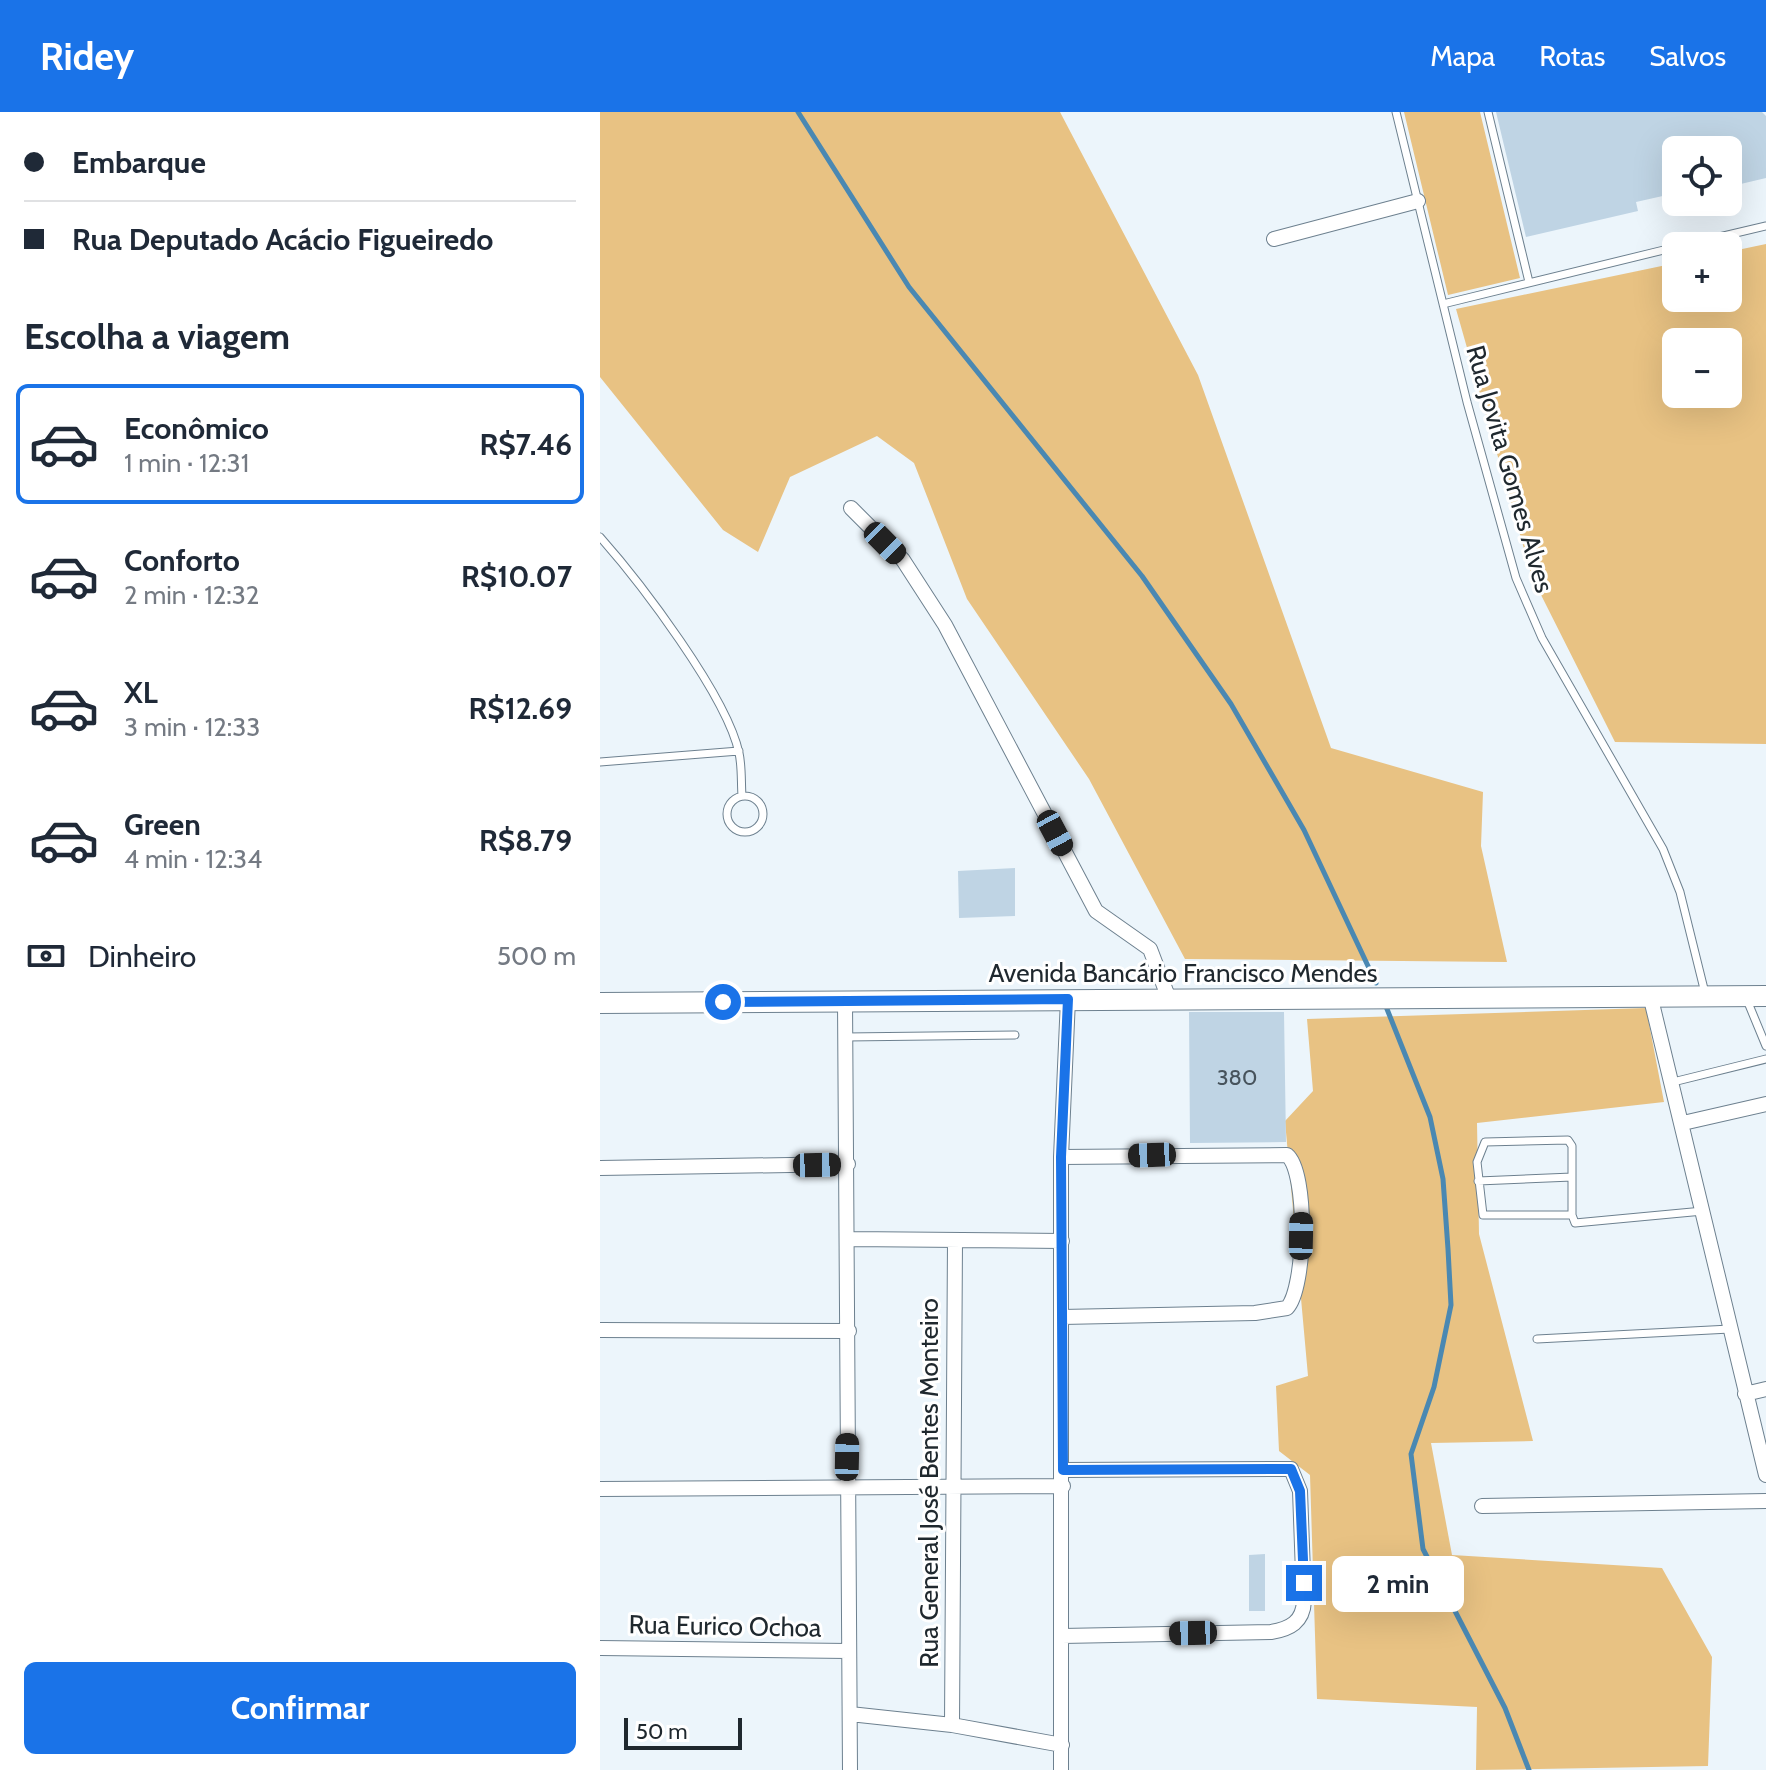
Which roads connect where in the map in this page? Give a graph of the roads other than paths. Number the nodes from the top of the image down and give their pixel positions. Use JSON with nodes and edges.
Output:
{"nodes":[{"id":1,"x":1396,"y":112,"type":"edge"},
{"id":2,"x":1488,"y":112,"type":"edge"},
{"id":3,"x":1418,"y":201,"type":"junction"},
{"id":4,"x":1766,"y":226,"type":"edge"},
{"id":5,"x":1741,"y":232,"type":"edge"},
{"id":6,"x":1274,"y":239,"type":"dead end"},
{"id":7,"x":1662,"y":251,"type":"edge"},
{"id":8,"x":1529,"y":282,"type":"junction"},
{"id":9,"x":1443,"y":304,"type":"junction"},
{"id":10,"x":851,"y":508,"type":"dead end"},
{"id":11,"x":600,"y":537,"type":"edge"},
{"id":12,"x":739,"y":751,"type":"junction"},
{"id":13,"x":600,"y":762,"type":"edge"},
{"id":14,"x":742,"y":796,"type":"junction"},
{"id":15,"x":1650,"y":995,"type":"junction"},
{"id":16,"x":1706,"y":995,"type":"junction"},
{"id":17,"x":1756,"y":997,"type":"edge"},
{"id":18,"x":1068,"y":999,"type":"junction"},
{"id":19,"x":1169,"y":999,"type":"junction"},
{"id":20,"x":845,"y":1001,"type":"junction"},
{"id":21,"x":600,"y":1003,"type":"edge"},
{"id":22,"x":1015,"y":1035,"type":"dead end"},
{"id":23,"x":846,"y":1037,"type":"junction"},
{"id":24,"x":1766,"y":1046,"type":"edge"},
{"id":25,"x":1766,"y":1059,"type":"edge"},
{"id":26,"x":1673,"y":1082,"type":"junction"},
{"id":27,"x":1766,"y":1104,"type":"edge"},
{"id":28,"x":1683,"y":1123,"type":"junction"},
{"id":29,"x":1061,"y":1157,"type":"junction"},
{"id":30,"x":848,"y":1164,"type":"junction"},
{"id":31,"x":600,"y":1168,"type":"edge"},
{"id":32,"x":1572,"y":1177,"type":"junction"},
{"id":33,"x":1478,"y":1181,"type":"junction"},
{"id":34,"x":1704,"y":1211,"type":"junction"},
{"id":35,"x":1572,"y":1215,"type":"junction"},
{"id":36,"x":849,"y":1239,"type":"junction"},
{"id":37,"x":955,"y":1241,"type":"junction"},
{"id":38,"x":1062,"y":1241,"type":"junction"},
{"id":39,"x":1062,"y":1317,"type":"junction"},
{"id":40,"x":1731,"y":1329,"type":"junction"},
{"id":41,"x":600,"y":1330,"type":"edge"},
{"id":42,"x":849,"y":1331,"type":"junction"},
{"id":43,"x":1537,"y":1339,"type":"dead end"},
{"id":44,"x":1766,"y":1389,"type":"edge"},
{"id":45,"x":1745,"y":1394,"type":"junction"},
{"id":46,"x":1063,"y":1470,"type":"junction"},
{"id":47,"x":1766,"y":1475,"type":"edge"},
{"id":48,"x":1063,"y":1486,"type":"junction"},
{"id":49,"x":847,"y":1488,"type":"junction"},
{"id":50,"x":954,"y":1488,"type":"junction"},
{"id":51,"x":600,"y":1489,"type":"edge"},
{"id":52,"x":1766,"y":1501,"type":"edge"},
{"id":53,"x":1482,"y":1506,"type":"dead end"},
{"id":54,"x":1062,"y":1636,"type":"junction"},
{"id":55,"x":600,"y":1648,"type":"edge"},
{"id":56,"x":848,"y":1651,"type":"junction"},
{"id":57,"x":850,"y":1714,"type":"junction"},
{"id":58,"x":952,"y":1725,"type":"junction"},
{"id":59,"x":1062,"y":1745,"type":"junction"},
{"id":60,"x":850,"y":1770,"type":"edge"},
{"id":61,"x":1061,"y":1770,"type":"edge"}],
"edges":[{"from":1,"to":3,"type":"lane","name":"Rua Jovita Gomes Alves"},
{"from":2,"to":8,"type":"lane"},
{"from":3,"to":6,"type":"street"},
{"from":3,"to":9,"type":"lane","name":"Rua Jovita Gomes Alves"},
{"from":4,"to":5,"type":"lane"},
{"from":7,"to":8,"type":"lane"},
{"from":8,"to":9,"type":"lane"},
{"from":9,"to":16,"type":"lane","name":"Rua Jovita Gomes Alves"},
{"from":10,"to":19,"type":"street"},
{"from":11,"to":12,"type":"lane"},
{"from":12,"to":13,"type":"lane"},
{"from":12,"to":14,"type":"lane"},
{"from":14,"to":14,"type":"lane"},
{"from":15,"to":16,"type":"street","name":"Avenida Bancário Francisco Mendes"},
{"from":15,"to":19,"type":"street","name":"Avenida Bancário Francisco Mendes"},
{"from":15,"to":26,"type":"street"},
{"from":16,"to":17,"type":"street","name":"Avenida Bancário Francisco Mendes"},
{"from":17,"to":24,"type":"lane"},
{"from":18,"to":19,"type":"street","name":"Avenida Bancário Francisco Mendes"},
{"from":18,"to":20,"type":"street","name":"Avenida Bancário Francisco Mendes"},
{"from":18,"to":29,"type":"street"},
{"from":20,"to":21,"type":"street","name":"Avenida Bancário Francisco Mendes"},
{"from":20,"to":23,"type":"street"},
{"from":22,"to":23,"type":"lane"},
{"from":23,"to":30,"type":"street"},
{"from":25,"to":26,"type":"lane"},
{"from":26,"to":28,"type":"street"},
{"from":27,"to":28,"type":"street"},
{"from":28,"to":34,"type":"street"},
{"from":29,"to":38,"type":"street"},
{"from":29,"to":39,"type":"street"},
{"from":30,"to":31,"type":"street"},
{"from":30,"to":36,"type":"street"},
{"from":32,"to":33,"type":"lane"},
{"from":32,"to":33,"type":"lane"},
{"from":32,"to":35,"type":"lane"},
{"from":33,"to":35,"type":"lane"},
{"from":34,"to":35,"type":"lane"},
{"from":34,"to":40,"type":"street"},
{"from":36,"to":37,"type":"street"},
{"from":36,"to":42,"type":"street"},
{"from":37,"to":38,"type":"street"},
{"from":37,"to":50,"type":"street","name":"Rua General José Bentes Monteiro"},
{"from":38,"to":39,"type":"street"},
{"from":39,"to":46,"type":"street"},
{"from":40,"to":43,"type":"lane"},
{"from":40,"to":45,"type":"street"},
{"from":41,"to":42,"type":"street"},
{"from":42,"to":49,"type":"street"},
{"from":44,"to":45,"type":"street"},
{"from":45,"to":47,"type":"street"},
{"from":46,"to":48,"type":"street"},
{"from":46,"to":54,"type":"street"},
{"from":48,"to":50,"type":"street"},
{"from":48,"to":54,"type":"street"},
{"from":49,"to":50,"type":"street"},
{"from":49,"to":51,"type":"street"},
{"from":49,"to":56,"type":"street"},
{"from":50,"to":58,"type":"street","name":"Rua General José Bentes Monteiro"},
{"from":52,"to":53,"type":"street"},
{"from":54,"to":59,"type":"street"},
{"from":55,"to":56,"type":"street","name":"Rua Eurico Ochoa"},
{"from":56,"to":57,"type":"street"},
{"from":57,"to":58,"type":"street"},
{"from":57,"to":60,"type":"street"},
{"from":58,"to":59,"type":"street"},
{"from":59,"to":61,"type":"street"}]}
